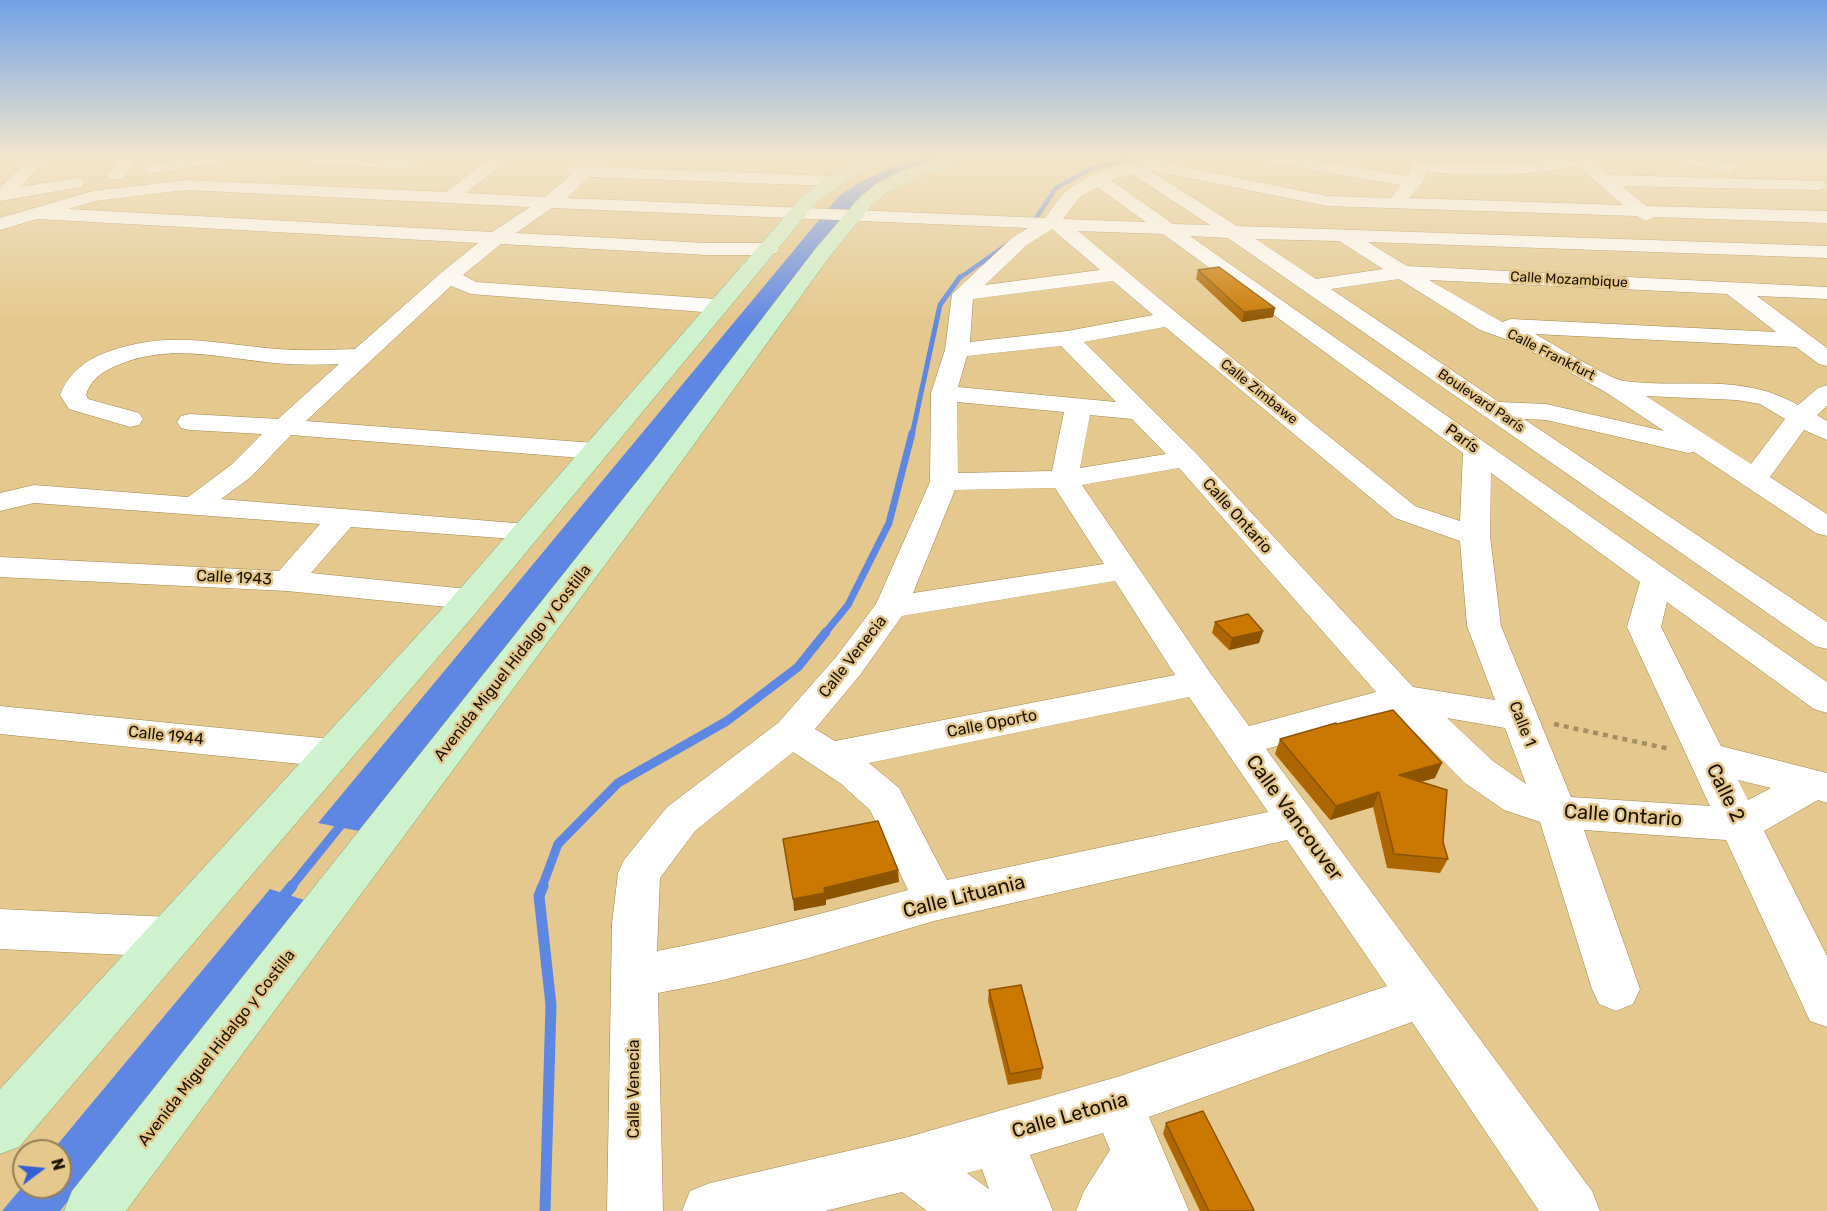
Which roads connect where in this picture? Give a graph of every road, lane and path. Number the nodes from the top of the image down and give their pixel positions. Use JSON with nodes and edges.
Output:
{"nodes":[{"id":1,"x":736,"y":212,"type":"edge"},
{"id":2,"x":36,"y":213,"type":"joint"},
{"id":3,"x":532,"y":213,"type":"edge"},
{"id":4,"x":770,"y":213,"type":"edge"},
{"id":5,"x":802,"y":213,"type":"junction"},
{"id":6,"x":855,"y":213,"type":"edge"},
{"id":7,"x":1058,"y":213,"type":"edge"},
{"id":8,"x":1144,"y":213,"type":"edge"},
{"id":9,"x":1210,"y":213,"type":"edge"},
{"id":10,"x":1306,"y":213,"type":"edge"},
{"id":11,"x":1643,"y":213,"type":"edge"},
{"id":12,"x":1689,"y":213,"type":"edge"},
{"id":13,"x":853,"y":215,"type":"junction"},
{"id":14,"x":1768,"y":215,"type":"junction"},
{"id":15,"x":1827,"y":217,"type":"edge"},
{"id":16,"x":1050,"y":223,"type":"junction"},
{"id":17,"x":0,"y":224,"type":"edge"},
{"id":18,"x":1167,"y":229,"type":"junction"},
{"id":19,"x":1233,"y":232,"type":"junction"},
{"id":20,"x":1343,"y":236,"type":"junction"},
{"id":21,"x":497,"y":237,"type":"junction"},
{"id":22,"x":1684,"y":247,"type":"junction"},
{"id":23,"x":707,"y":249,"type":"junction"},
{"id":24,"x":769,"y":249,"type":"junction"},
{"id":25,"x":1827,"y":252,"type":"edge"},
{"id":26,"x":1402,"y":272,"type":"junction"},
{"id":27,"x":1117,"y":274,"type":"junction"},
{"id":28,"x":449,"y":276,"type":"junction"},
{"id":29,"x":1312,"y":285,"type":"junction"},
{"id":30,"x":1733,"y":288,"type":"junction"},
{"id":31,"x":1827,"y":293,"type":"edge"},
{"id":32,"x":963,"y":294,"type":"junction"},
{"id":33,"x":716,"y":306,"type":"junction"},
{"id":34,"x":1170,"y":319,"type":"junction"},
{"id":35,"x":1488,"y":325,"type":"junction"},
{"id":36,"x":1067,"y":338,"type":"junction"},
{"id":37,"x":1802,"y":340,"type":"junction"},
{"id":38,"x":957,"y":350,"type":"junction"},
{"id":39,"x":363,"y":356,"type":"junction"},
{"id":40,"x":1827,"y":359,"type":"edge"},
{"id":41,"x":1616,"y":388,"type":"junction"},
{"id":42,"x":944,"y":393,"type":"junction"},
{"id":43,"x":1827,"y":393,"type":"edge"},
{"id":44,"x":1078,"y":408,"type":"junction"},
{"id":45,"x":1492,"y":409,"type":"junction"},
{"id":46,"x":1140,"y":412,"type":"junction"},
{"id":47,"x":1801,"y":416,"type":"junction"},
{"id":48,"x":130,"y":418,"type":"dead end"},
{"id":49,"x":190,"y":422,"type":"dead end"},
{"id":50,"x":1437,"y":422,"type":"junction"},
{"id":51,"x":284,"y":427,"type":"junction"},
{"id":52,"x":1827,"y":432,"type":"edge"},
{"id":53,"x":1477,"y":450,"type":"junction"},
{"id":54,"x":1711,"y":450,"type":"junction"},
{"id":55,"x":594,"y":451,"type":"junction"},
{"id":56,"x":1186,"y":459,"type":"junction"},
{"id":57,"x":1755,"y":478,"type":"junction"},
{"id":58,"x":1064,"y":479,"type":"junction"},
{"id":59,"x":944,"y":482,"type":"junction"},
{"id":60,"x":0,"y":502,"type":"edge"},
{"id":61,"x":194,"y":506,"type":"junction"},
{"id":62,"x":342,"y":518,"type":"junction"},
{"id":63,"x":1827,"y":527,"type":"edge"},
{"id":64,"x":528,"y":531,"type":"junction"},
{"id":65,"x":1475,"y":536,"type":"junction"},
{"id":66,"x":0,"y":567,"type":"edge"},
{"id":67,"x":1125,"y":570,"type":"junction"},
{"id":68,"x":1657,"y":579,"type":"junction"},
{"id":69,"x":287,"y":581,"type":"junction"},
{"id":70,"x":467,"y":599,"type":"junction"},
{"id":71,"x":891,"y":607,"type":"junction"},
{"id":72,"x":1827,"y":638,"type":"edge"},
{"id":73,"x":1198,"y":683,"type":"junction"},
{"id":74,"x":1402,"y":698,"type":"junction"},
{"id":75,"x":1827,"y":700,"type":"edge"},
{"id":76,"x":1518,"y":717,"type":"junction"},
{"id":77,"x":0,"y":720,"type":"edge"},
{"id":78,"x":791,"y":733,"type":"junction"},
{"id":79,"x":1240,"y":742,"type":"junction"},
{"id":80,"x":331,"y":753,"type":"junction"},
{"id":81,"x":830,"y":756,"type":"junction"},
{"id":82,"x":1707,"y":757,"type":"junction"},
{"id":83,"x":1821,"y":786,"type":"edge"},
{"id":84,"x":1557,"y":812,"type":"junction"},
{"id":85,"x":1296,"y":822,"type":"junction"},
{"id":86,"x":1740,"y":824,"type":"junction"},
{"id":87,"x":934,"y":902,"type":"junction"},
{"id":88,"x":0,"y":929,"type":"edge"},
{"id":89,"x":169,"y":937,"type":"junction"},
{"id":90,"x":634,"y":976,"type":"junction"},
{"id":91,"x":1616,"y":989,"type":"dead end"},
{"id":92,"x":1422,"y":996,"type":"junction"},
{"id":93,"x":1827,"y":1005,"type":"edge"},
{"id":94,"x":1117,"y":1103,"type":"junction"},
{"id":95,"x":0,"y":1128,"type":"edge"},
{"id":96,"x":997,"y":1138,"type":"junction"},
{"id":97,"x":1138,"y":1154,"type":"junction"},
{"id":98,"x":908,"y":1164,"type":"junction"},
{"id":99,"x":92,"y":1211,"type":"edge"},
{"id":100,"x":635,"y":1211,"type":"edge"},
{"id":101,"x":710,"y":1211,"type":"edge"},
{"id":102,"x":973,"y":1211,"type":"edge"},
{"id":103,"x":1024,"y":1211,"type":"edge"},
{"id":104,"x":1104,"y":1211,"type":"edge"},
{"id":105,"x":1161,"y":1211,"type":"edge"},
{"id":106,"x":1572,"y":1211,"type":"edge"}],
"edges":[{"from":1,"to":23,"type":"street"},
{"from":2,"to":17,"type":"street"},
{"from":2,"to":21,"type":"street"},
{"from":3,"to":21,"type":"street"},
{"from":4,"to":5,"type":"street"},
{"from":5,"to":13,"type":"street"},
{"from":5,"to":24,"type":"main road"},
{"from":6,"to":13,"type":"main road","name":"Avenida Miguel Hidalgo y Costilla"},
{"from":7,"to":16,"type":"street"},
{"from":8,"to":18,"type":"street","name":"París"},
{"from":9,"to":19,"type":"street","name":"Boulevard París"},
{"from":10,"to":20,"type":"street","name":"Calle Frankfurt"},
{"from":11,"to":22,"type":"street"},
{"from":12,"to":14,"type":"street"},
{"from":13,"to":16,"type":"street"},
{"from":13,"to":99,"type":"main road","name":"Avenida Miguel Hidalgo y Costilla"},
{"from":14,"to":15,"type":"street"},
{"from":14,"to":25,"type":"street"},
{"from":16,"to":18,"type":"street"},
{"from":16,"to":27,"type":"street","name":"Calle Zimbawe"},
{"from":16,"to":32,"type":"street"},
{"from":18,"to":19,"type":"street"},
{"from":18,"to":50,"type":"street","name":"París"},
{"from":19,"to":20,"type":"street"},
{"from":19,"to":29,"type":"street","name":"Boulevard París"},
{"from":20,"to":22,"type":"street"},
{"from":20,"to":26,"type":"street","name":"Calle Frankfurt"},
{"from":21,"to":23,"type":"street"},
{"from":21,"to":28,"type":"street"},
{"from":22,"to":25,"type":"street"},
{"from":22,"to":30,"type":"street"},
{"from":23,"to":24,"type":"street"},
{"from":24,"to":33,"type":"main road"},
{"from":26,"to":29,"type":"street","name":"Calle Mozambique"},
{"from":26,"to":30,"type":"street","name":"Calle Mozambique"},
{"from":26,"to":35,"type":"street","name":"Calle Frankfurt"},
{"from":27,"to":32,"type":"street"},
{"from":27,"to":34,"type":"street","name":"Calle Zimbawe"},
{"from":28,"to":33,"type":"street"},
{"from":28,"to":39,"type":"street"},
{"from":29,"to":45,"type":"street","name":"Boulevard París"},
{"from":30,"to":31,"type":"street","name":"Calle Mozambique"},
{"from":30,"to":37,"type":"street"},
{"from":32,"to":38,"type":"street","name":"Calle Venecia"},
{"from":33,"to":55,"type":"main road"},
{"from":34,"to":36,"type":"street"},
{"from":34,"to":65,"type":"street","name":"Calle Zimbawe"},
{"from":35,"to":37,"type":"street"},
{"from":35,"to":41,"type":"street","name":"Calle Frankfurt"},
{"from":36,"to":38,"type":"street"},
{"from":36,"to":46,"type":"street","name":"Calle Ontario"},
{"from":37,"to":40,"type":"street"},
{"from":38,"to":42,"type":"street","name":"Calle Venecia"},
{"from":39,"to":48,"type":"street"},
{"from":39,"to":51,"type":"street"},
{"from":41,"to":47,"type":"street"},
{"from":41,"to":54,"type":"street","name":"Calle Frankfurt"},
{"from":42,"to":44,"type":"street"},
{"from":42,"to":59,"type":"street","name":"Calle Venecia"},
{"from":43,"to":47,"type":"street"},
{"from":44,"to":46,"type":"street"},
{"from":44,"to":58,"type":"street"},
{"from":45,"to":50,"type":"street"},
{"from":45,"to":54,"type":"street"},
{"from":45,"to":72,"type":"street","name":"Boulevard París"},
{"from":46,"to":56,"type":"street","name":"Calle Ontario"},
{"from":47,"to":52,"type":"street"},
{"from":47,"to":57,"type":"street"},
{"from":49,"to":51,"type":"street"},
{"from":50,"to":53,"type":"street","name":"París"},
{"from":51,"to":55,"type":"street"},
{"from":51,"to":61,"type":"street"},
{"from":53,"to":65,"type":"street","name":"Calle 1"},
{"from":53,"to":68,"type":"street","name":"París"},
{"from":54,"to":57,"type":"street","name":"Calle Frankfurt"},
{"from":55,"to":64,"type":"main road"},
{"from":56,"to":58,"type":"street"},
{"from":56,"to":74,"type":"street","name":"Calle Ontario"},
{"from":57,"to":63,"type":"street","name":"Calle Frankfurt"},
{"from":58,"to":59,"type":"street"},
{"from":58,"to":67,"type":"street","name":"Calle Vancouver"},
{"from":59,"to":71,"type":"street","name":"Calle Venecia"},
{"from":60,"to":61,"type":"street"},
{"from":61,"to":62,"type":"street"},
{"from":62,"to":64,"type":"street"},
{"from":62,"to":69,"type":"street"},
{"from":64,"to":70,"type":"main road"},
{"from":65,"to":76,"type":"street","name":"Calle 1"},
{"from":66,"to":69,"type":"street","name":"Calle 1943"},
{"from":67,"to":71,"type":"street"},
{"from":67,"to":73,"type":"street","name":"Calle Vancouver"},
{"from":68,"to":75,"type":"street","name":"París"},
{"from":68,"to":82,"type":"street","name":"Calle 2"},
{"from":69,"to":70,"type":"street","name":"Calle 1943"},
{"from":70,"to":80,"type":"main road"},
{"from":71,"to":78,"type":"street","name":"Calle Venecia"},
{"from":73,"to":79,"type":"street","name":"Calle Vancouver"},
{"from":73,"to":81,"type":"street","name":"Calle Oporto"},
{"from":74,"to":76,"type":"street"},
{"from":74,"to":79,"type":"street"},
{"from":74,"to":84,"type":"street","name":"Calle Ontario"},
{"from":76,"to":82,"type":"path"},
{"from":76,"to":84,"type":"street","name":"Calle 1"},
{"from":77,"to":80,"type":"street","name":"Calle 1944"},
{"from":78,"to":81,"type":"street"},
{"from":78,"to":90,"type":"street","name":"Calle Venecia"},
{"from":79,"to":85,"type":"street","name":"Calle Vancouver"},
{"from":80,"to":89,"type":"main road"},
{"from":81,"to":87,"type":"street"},
{"from":82,"to":83,"type":"street"},
{"from":82,"to":86,"type":"street","name":"Calle 2"},
{"from":83,"to":86,"type":"street"},
{"from":84,"to":86,"type":"street","name":"Calle Ontario"},
{"from":84,"to":91,"type":"street","name":"Calle 1"},
{"from":85,"to":87,"type":"street","name":"Calle Lituania"},
{"from":85,"to":92,"type":"street","name":"Calle Vancouver"},
{"from":86,"to":93,"type":"street","name":"Calle 2"},
{"from":87,"to":90,"type":"street","name":"Calle Lituania"},
{"from":88,"to":89,"type":"street"},
{"from":89,"to":95,"type":"main road"},
{"from":90,"to":100,"type":"street","name":"Calle Venecia"},
{"from":92,"to":94,"type":"street","name":"Calle Letonia"},
{"from":92,"to":106,"type":"street","name":"Calle Vancouver"},
{"from":94,"to":96,"type":"street","name":"Calle Letonia"},
{"from":94,"to":97,"type":"street"},
{"from":96,"to":98,"type":"street","name":"Calle Letonia"},
{"from":96,"to":103,"type":"street"},
{"from":97,"to":104,"type":"street"},
{"from":97,"to":105,"type":"street"},
{"from":98,"to":101,"type":"street","name":"Calle Letonia"},
{"from":98,"to":102,"type":"street"}]}
